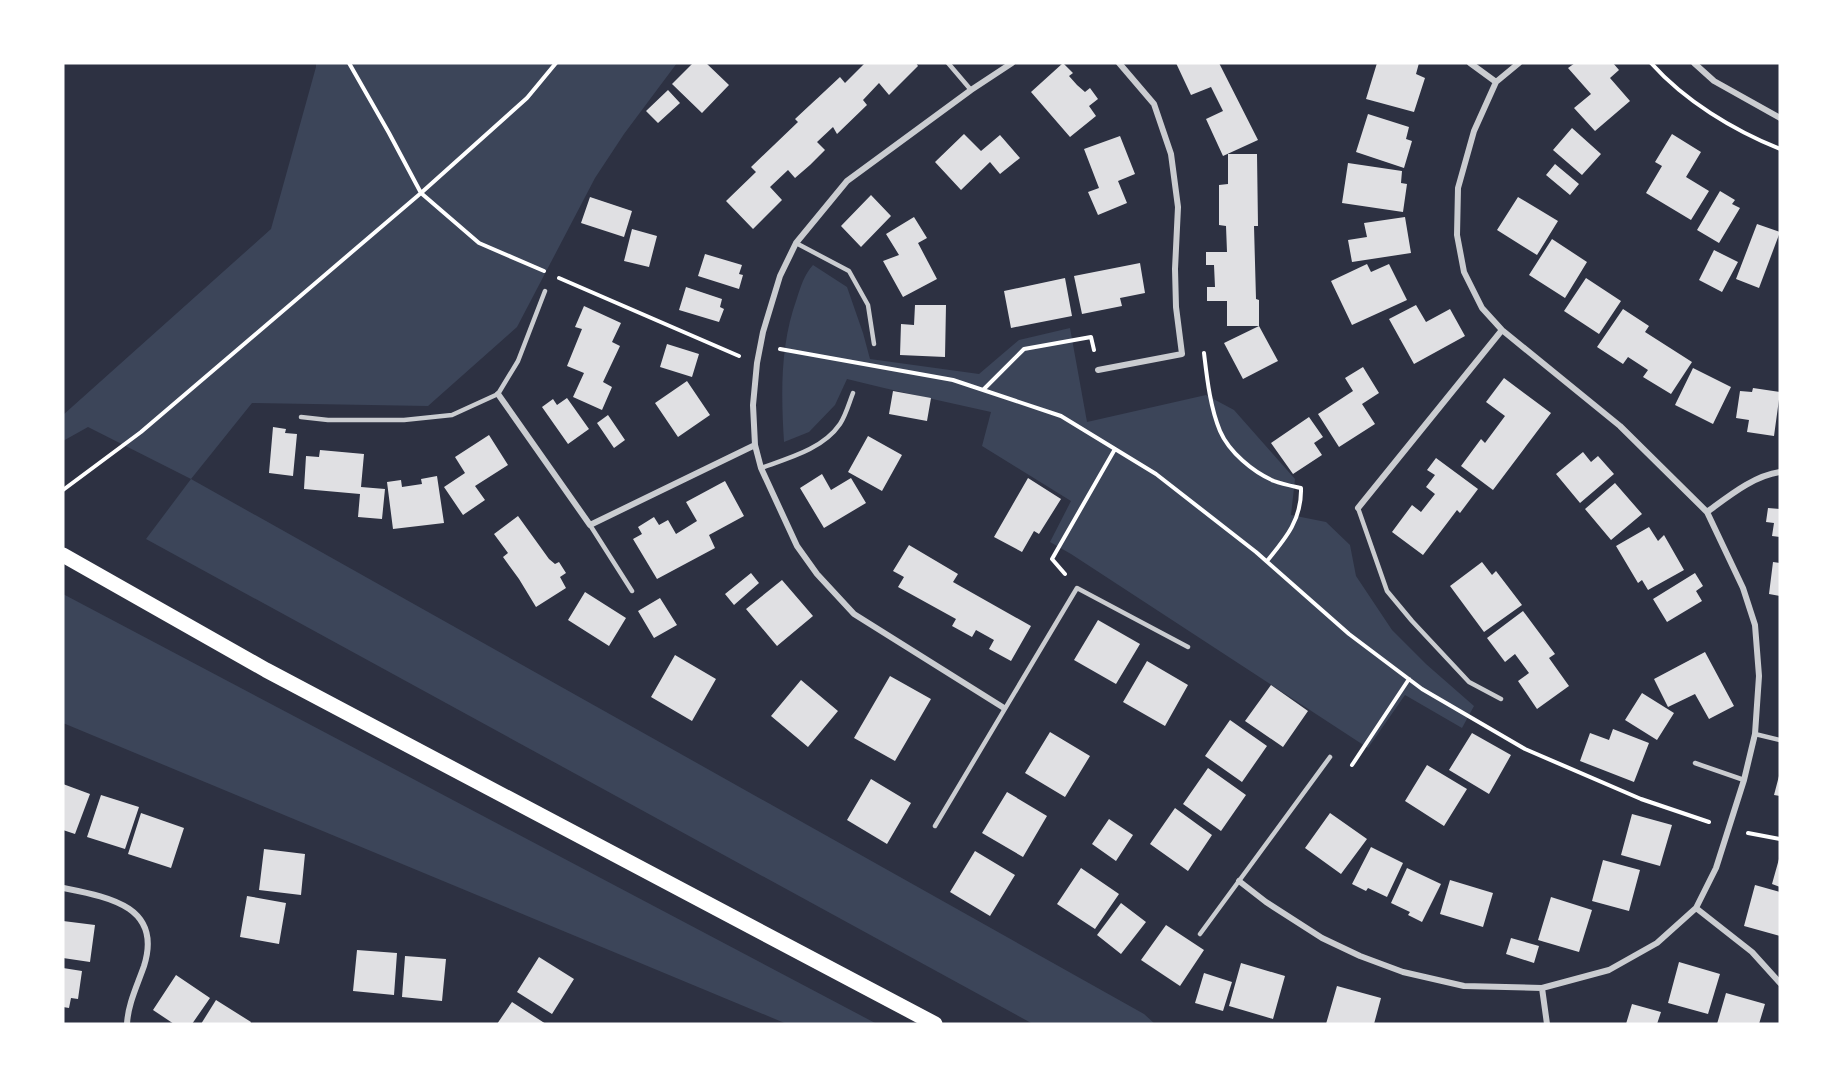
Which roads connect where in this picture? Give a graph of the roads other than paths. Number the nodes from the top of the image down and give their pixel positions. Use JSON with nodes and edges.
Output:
{"nodes":[{"id":1,"x":948,"y":63,"type":"edge"},
{"id":2,"x":1012,"y":63,"type":"edge"},
{"id":3,"x":1119,"y":63,"type":"edge"},
{"id":4,"x":1470,"y":63,"type":"edge"},
{"id":5,"x":1519,"y":63,"type":"edge"},
{"id":6,"x":1694,"y":63,"type":"edge"},
{"id":7,"x":1496,"y":82,"type":"junction"},
{"id":8,"x":971,"y":90,"type":"junction"},
{"id":9,"x":1780,"y":118,"type":"edge"},
{"id":10,"x":796,"y":243,"type":"junction"},
{"id":11,"x":545,"y":291,"type":"dead end"},
{"id":12,"x":1502,"y":330,"type":"junction"},
{"id":13,"x":874,"y":344,"type":"dead end"},
{"id":14,"x":1098,"y":370,"type":"road end"},
{"id":15,"x":854,"y":393,"type":"dead end"},
{"id":16,"x":498,"y":394,"type":"junction"},
{"id":17,"x":301,"y":417,"type":"dead end"},
{"id":18,"x":755,"y":445,"type":"junction"},
{"id":19,"x":761,"y":468,"type":"junction"},
{"id":20,"x":1780,"y":472,"type":"edge"},
{"id":21,"x":1358,"y":508,"type":"joint"},
{"id":22,"x":1707,"y":512,"type":"junction"},
{"id":23,"x":590,"y":525,"type":"junction"},
{"id":24,"x":63,"y":555,"type":"edge"},
{"id":25,"x":632,"y":591,"type":"dead end"},
{"id":26,"x":1188,"y":647,"type":"dead end"},
{"id":27,"x":1501,"y":699,"type":"dead end"},
{"id":28,"x":1004,"y":708,"type":"junction"},
{"id":29,"x":1755,"y":734,"type":"junction"},
{"id":30,"x":1780,"y":740,"type":"edge"},
{"id":31,"x":1330,"y":757,"type":"dead end"},
{"id":32,"x":1695,"y":763,"type":"dead end"},
{"id":33,"x":1744,"y":780,"type":"junction"},
{"id":34,"x":935,"y":826,"type":"dead end"},
{"id":35,"x":1239,"y":881,"type":"junction"},
{"id":36,"x":63,"y":888,"type":"edge"},
{"id":37,"x":1696,"y":908,"type":"junction"},
{"id":38,"x":1200,"y":933,"type":"dead end"},
{"id":39,"x":1780,"y":983,"type":"edge"},
{"id":40,"x":1542,"y":988,"type":"junction"},
{"id":41,"x":127,"y":1024,"type":"edge"},
{"id":42,"x":935,"y":1024,"type":"edge"},
{"id":43,"x":1547,"y":1024,"type":"edge"}],
"edges":[{"from":1,"to":8,"type":"lane"},
{"from":2,"to":8,"type":"street"},
{"from":3,"to":14,"type":"street"},
{"from":4,"to":7,"type":"street"},
{"from":5,"to":7,"type":"street"},
{"from":6,"to":9,"type":"street"},
{"from":7,"to":12,"type":"street"},
{"from":8,"to":10,"type":"street"},
{"from":10,"to":13,"type":"lane"},
{"from":10,"to":18,"type":"street"},
{"from":11,"to":16,"type":"lane"},
{"from":12,"to":21,"type":"street"},
{"from":12,"to":22,"type":"street"},
{"from":15,"to":19,"type":"lane"},
{"from":16,"to":17,"type":"lane"},
{"from":16,"to":23,"type":"street"},
{"from":18,"to":19,"type":"street"},
{"from":18,"to":23,"type":"street"},
{"from":19,"to":28,"type":"street"},
{"from":20,"to":22,"type":"street"},
{"from":21,"to":27,"type":"lane"},
{"from":22,"to":29,"type":"street"},
{"from":23,"to":25,"type":"lane"},
{"from":24,"to":42,"type":"main road"},
{"from":26,"to":28,"type":"lane"},
{"from":28,"to":34,"type":"lane"},
{"from":29,"to":30,"type":"lane"},
{"from":29,"to":33,"type":"street"},
{"from":31,"to":35,"type":"lane"},
{"from":32,"to":33,"type":"lane"},
{"from":33,"to":37,"type":"street"},
{"from":35,"to":38,"type":"lane"},
{"from":35,"to":40,"type":"street"},
{"from":36,"to":41,"type":"street"},
{"from":37,"to":39,"type":"street"},
{"from":37,"to":40,"type":"street"},
{"from":40,"to":43,"type":"street"}]}
